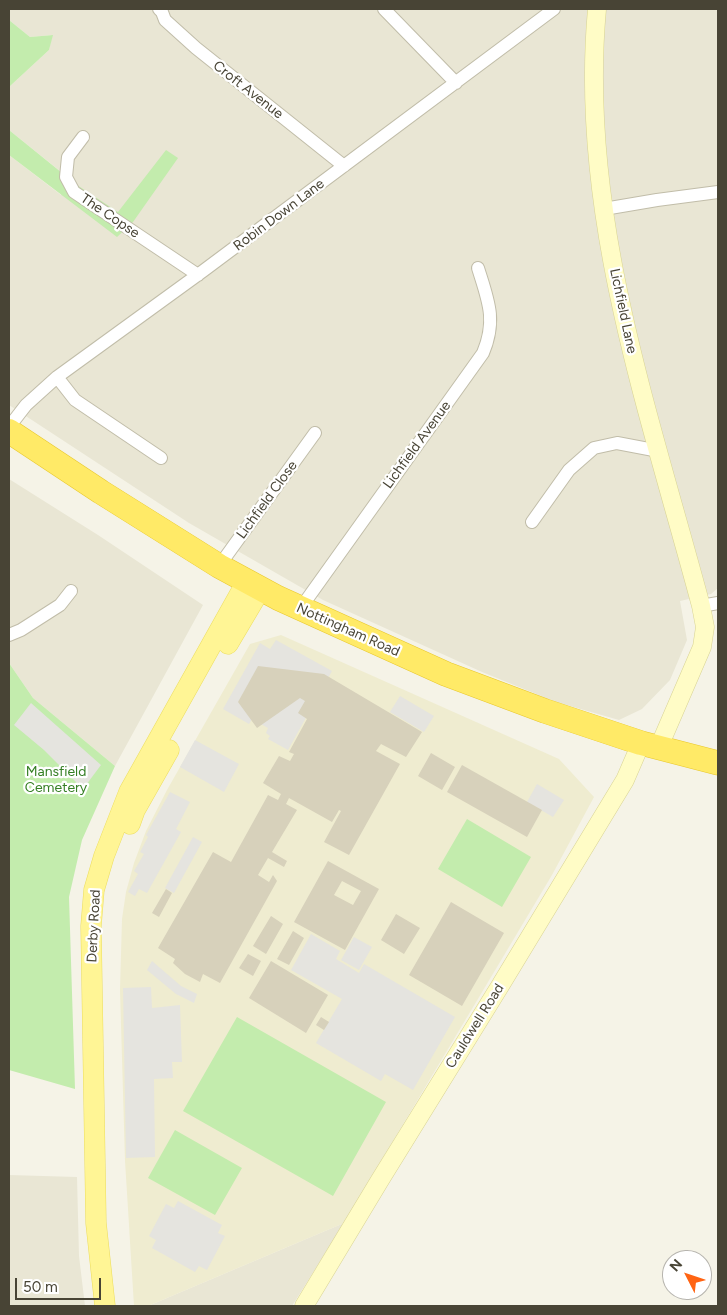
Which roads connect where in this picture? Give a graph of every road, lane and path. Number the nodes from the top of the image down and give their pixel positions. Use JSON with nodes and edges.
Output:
{"nodes":[{"id":1,"x":158,"y":9,"type":"edge"},
{"id":2,"x":384,"y":9,"type":"edge"},
{"id":3,"x":554,"y":9,"type":"edge"},
{"id":4,"x":597,"y":9,"type":"edge"},
{"id":5,"x":456,"y":83,"type":"junction"},
{"id":6,"x":83,"y":137,"type":"dead end"},
{"id":7,"x":344,"y":166,"type":"junction"},
{"id":8,"x":718,"y":192,"type":"edge"},
{"id":9,"x":604,"y":209,"type":"junction"},
{"id":10,"x":478,"y":268,"type":"dead end"},
{"id":11,"x":198,"y":275,"type":"junction"},
{"id":12,"x":56,"y":377,"type":"junction"},
{"id":13,"x":9,"y":427,"type":"edge"},
{"id":14,"x":9,"y":431,"type":"edge"},
{"id":15,"x":315,"y":433,"type":"dead end"},
{"id":16,"x":659,"y":451,"type":"junction"},
{"id":17,"x":161,"y":458,"type":"dead end"},
{"id":18,"x":532,"y":522,"type":"dead end"},
{"id":19,"x":219,"y":566,"type":"junction"},
{"id":20,"x":253,"y":586,"type":"junction"},
{"id":21,"x":71,"y":591,"type":"dead end"},
{"id":22,"x":710,"y":604,"type":"edge"},
{"id":23,"x":300,"y":609,"type":"junction"},
{"id":24,"x":9,"y":635,"type":"edge"},
{"id":25,"x":649,"y":746,"type":"junction"},
{"id":26,"x":718,"y":763,"type":"edge"},
{"id":27,"x":105,"y":1306,"type":"edge"},
{"id":28,"x":116,"y":1306,"type":"edge"},
{"id":29,"x":304,"y":1306,"type":"edge"}],
"edges":[{"from":1,"to":7,"type":"street","name":"Croft Avenue"},
{"from":2,"to":5,"type":"street"},
{"from":3,"to":5,"type":"street","name":"Robin Down Lane"},
{"from":4,"to":9,"type":"street","name":"Lichfield Lane"},
{"from":5,"to":7,"type":"street","name":"Robin Down Lane"},
{"from":6,"to":11,"type":"street","name":"The Copse"},
{"from":7,"to":11,"type":"street","name":"Robin Down Lane"},
{"from":8,"to":9,"type":"street"},
{"from":9,"to":16,"type":"street","name":"Lichfield Lane"},
{"from":10,"to":23,"type":"street","name":"Lichfield Avenue"},
{"from":11,"to":12,"type":"street","name":"Robin Down Lane"},
{"from":12,"to":13,"type":"street","name":"Robin Down Lane"},
{"from":12,"to":17,"type":"street"},
{"from":14,"to":19,"type":"highway","name":"Nottingham Road"},
{"from":15,"to":19,"type":"street","name":"Lichfield Close"},
{"from":16,"to":18,"type":"street"},
{"from":16,"to":22,"type":"street","name":"Lichfield Lane"},
{"from":19,"to":20,"type":"highway","name":"Nottingham Road"},
{"from":20,"to":23,"type":"highway","name":"Nottingham Road"},
{"from":20,"to":27,"type":"main road","name":"Derby Road"},
{"from":20,"to":28,"type":"main road","name":"Derby Road"},
{"from":21,"to":24,"type":"street"},
{"from":22,"to":25,"type":"street","name":"Cauldwell Road"},
{"from":23,"to":25,"type":"highway","name":"Nottingham Road"},
{"from":25,"to":26,"type":"highway","name":"Nottingham Road"},
{"from":25,"to":29,"type":"street","name":"Cauldwell Road"}]}
